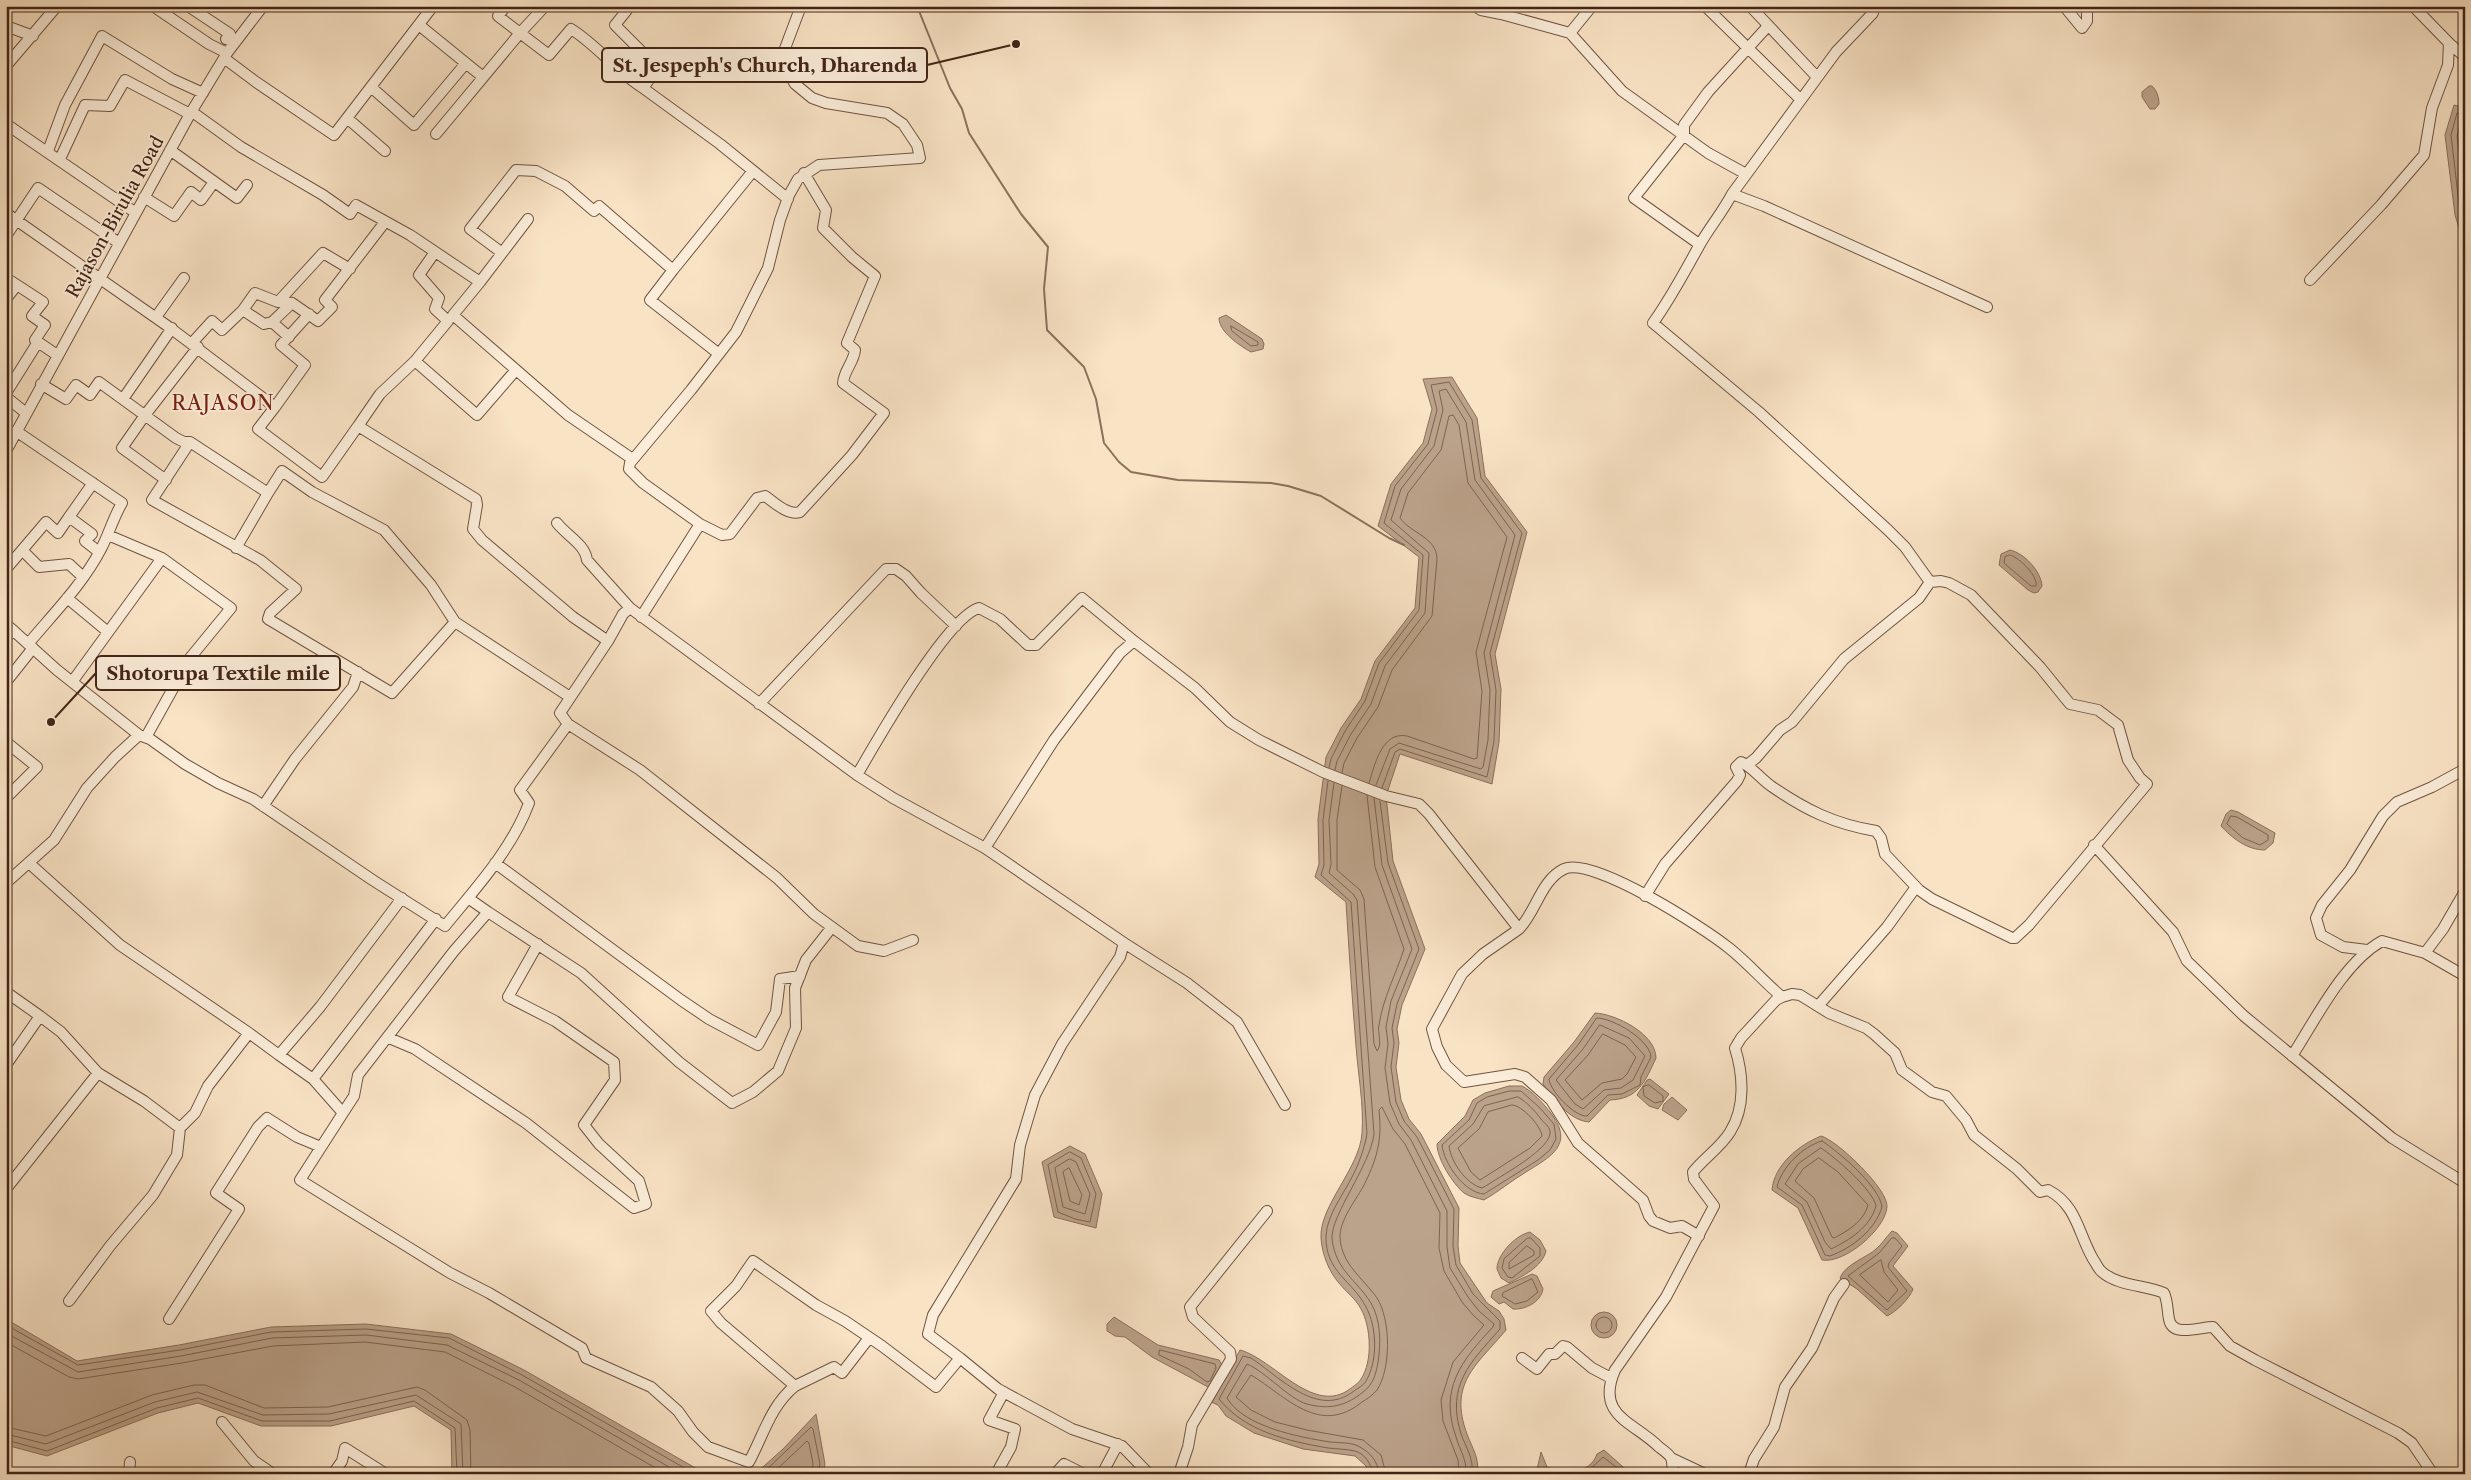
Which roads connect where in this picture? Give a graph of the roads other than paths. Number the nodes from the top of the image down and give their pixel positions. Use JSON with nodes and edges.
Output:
{"nodes":[{"id":1,"x":57,"y":6,"type":"edge"},
{"id":2,"x":153,"y":6,"type":"edge"},
{"id":3,"x":188,"y":6,"type":"edge"},
{"id":4,"x":262,"y":6,"type":"edge"},
{"id":5,"x":433,"y":6,"type":"edge"},
{"id":6,"x":506,"y":6,"type":"edge"},
{"id":7,"x":544,"y":6,"type":"edge"},
{"id":8,"x":624,"y":6,"type":"edge"},
{"id":9,"x":801,"y":6,"type":"edge"},
{"id":10,"x":1475,"y":6,"type":"edge"},
{"id":11,"x":1592,"y":6,"type":"edge"},
{"id":12,"x":1705,"y":6,"type":"edge"},
{"id":13,"x":1750,"y":6,"type":"edge"},
{"id":14,"x":1873,"y":6,"type":"edge"},
{"id":15,"x":2064,"y":6,"type":"edge"},
{"id":16,"x":2087,"y":6,"type":"edge"},
{"id":17,"x":2413,"y":6,"type":"edge"},
{"id":18,"x":419,"y":25,"type":"junction"},
{"id":19,"x":6,"y":26,"type":"edge"},
{"id":20,"x":1768,"y":26,"type":"junction"},
{"id":21,"x":1570,"y":33,"type":"junction"},
{"id":22,"x":520,"y":34,"type":"junction"},
{"id":23,"x":33,"y":36,"type":"junction"},
{"id":24,"x":235,"y":42,"type":"junction"},
{"id":25,"x":2449,"y":43,"type":"junction"},
{"id":26,"x":1747,"y":48,"type":"junction"},
{"id":27,"x":225,"y":56,"type":"junction"},
{"id":28,"x":2465,"y":57,"type":"edge"},
{"id":29,"x":466,"y":63,"type":"junction"},
{"id":30,"x":6,"y":66,"type":"edge"},
{"id":31,"x":482,"y":77,"type":"junction"},
{"id":32,"x":1817,"y":77,"type":"junction"},
{"id":33,"x":371,"y":87,"type":"junction"},
{"id":34,"x":643,"y":88,"type":"junction"},
{"id":35,"x":202,"y":93,"type":"junction"},
{"id":36,"x":1800,"y":99,"type":"junction"},
{"id":37,"x":190,"y":112,"type":"junction"},
{"id":38,"x":347,"y":118,"type":"junction"},
{"id":39,"x":6,"y":124,"type":"edge"},
{"id":40,"x":436,"y":134,"type":"dead end"},
{"id":41,"x":1684,"y":135,"type":"junction"},
{"id":42,"x":170,"y":150,"type":"junction"},
{"id":43,"x":48,"y":151,"type":"junction"},
{"id":44,"x":385,"y":151,"type":"dead end"},
{"id":45,"x":60,"y":159,"type":"junction"},
{"id":46,"x":753,"y":171,"type":"junction"},
{"id":47,"x":804,"y":173,"type":"junction"},
{"id":48,"x":1746,"y":174,"type":"junction"},
{"id":49,"x":214,"y":182,"type":"junction"},
{"id":50,"x":247,"y":185,"type":"dead end"},
{"id":51,"x":1732,"y":194,"type":"junction"},
{"id":52,"x":144,"y":197,"type":"junction"},
{"id":53,"x":788,"y":199,"type":"junction"},
{"id":54,"x":6,"y":213,"type":"edge"},
{"id":55,"x":136,"y":213,"type":"junction"},
{"id":56,"x":528,"y":219,"type":"dead end"},
{"id":57,"x":16,"y":220,"type":"junction"},
{"id":58,"x":385,"y":222,"type":"junction"},
{"id":59,"x":6,"y":236,"type":"edge"},
{"id":60,"x":120,"y":243,"type":"junction"},
{"id":61,"x":1700,"y":244,"type":"junction"},
{"id":62,"x":435,"y":252,"type":"junction"},
{"id":63,"x":501,"y":252,"type":"junction"},
{"id":64,"x":350,"y":269,"type":"junction"},
{"id":65,"x":673,"y":270,"type":"junction"},
{"id":66,"x":100,"y":277,"type":"junction"},
{"id":67,"x":6,"y":278,"type":"edge"},
{"id":68,"x":184,"y":278,"type":"dead end"},
{"id":69,"x":2310,"y":280,"type":"dead end"},
{"id":70,"x":480,"y":282,"type":"junction"},
{"id":71,"x":16,"y":285,"type":"junction"},
{"id":72,"x":6,"y":298,"type":"edge"},
{"id":73,"x":278,"y":302,"type":"junction"},
{"id":74,"x":292,"y":303,"type":"junction"},
{"id":75,"x":1987,"y":307,"type":"dead end"},
{"id":76,"x":243,"y":310,"type":"junction"},
{"id":77,"x":309,"y":314,"type":"junction"},
{"id":78,"x":156,"y":317,"type":"junction"},
{"id":79,"x":451,"y":318,"type":"junction"},
{"id":80,"x":272,"y":322,"type":"junction"},
{"id":81,"x":172,"y":328,"type":"junction"},
{"id":82,"x":289,"y":337,"type":"junction"},
{"id":83,"x":38,"y":342,"type":"junction"},
{"id":84,"x":195,"y":345,"type":"junction"},
{"id":85,"x":57,"y":354,"type":"junction"},
{"id":86,"x":719,"y":354,"type":"junction"},
{"id":87,"x":415,"y":361,"type":"junction"},
{"id":88,"x":514,"y":371,"type":"junction"},
{"id":89,"x":41,"y":384,"type":"junction"},
{"id":90,"x":6,"y":395,"type":"edge"},
{"id":91,"x":123,"y":399,"type":"junction"},
{"id":92,"x":275,"y":407,"type":"junction"},
{"id":93,"x":26,"y":413,"type":"junction"},
{"id":94,"x":144,"y":415,"type":"junction"},
{"id":95,"x":358,"y":426,"type":"junction"},
{"id":96,"x":16,"y":431,"type":"junction"},
{"id":97,"x":190,"y":442,"type":"junction"},
{"id":98,"x":6,"y":451,"type":"edge"},
{"id":99,"x":631,"y":458,"type":"junction"},
{"id":100,"x":322,"y":477,"type":"junction"},
{"id":101,"x":166,"y":480,"type":"junction"},
{"id":102,"x":93,"y":483,"type":"junction"},
{"id":103,"x":312,"y":492,"type":"junction"},
{"id":104,"x":268,"y":493,"type":"junction"},
{"id":105,"x":69,"y":517,"type":"junction"},
{"id":106,"x":557,"y":523,"type":"dead end"},
{"id":107,"x":700,"y":524,"type":"junction"},
{"id":108,"x":108,"y":535,"type":"junction"},
{"id":109,"x":236,"y":548,"type":"junction"},
{"id":110,"x":22,"y":550,"type":"junction"},
{"id":111,"x":100,"y":552,"type":"junction"},
{"id":112,"x":162,"y":558,"type":"junction"},
{"id":113,"x":6,"y":568,"type":"edge"},
{"id":114,"x":83,"y":576,"type":"junction"},
{"id":115,"x":1930,"y":582,"type":"junction"},
{"id":116,"x":67,"y":598,"type":"junction"},
{"id":117,"x":630,"y":608,"type":"junction"},
{"id":118,"x":641,"y":617,"type":"junction"},
{"id":119,"x":455,"y":622,"type":"junction"},
{"id":120,"x":956,"y":626,"type":"junction"},
{"id":121,"x":8,"y":631,"type":"edge"},
{"id":122,"x":108,"y":632,"type":"junction"},
{"id":123,"x":608,"y":641,"type":"junction"},
{"id":124,"x":1134,"y":641,"type":"junction"},
{"id":125,"x":30,"y":646,"type":"junction"},
{"id":126,"x":358,"y":672,"type":"junction"},
{"id":127,"x":6,"y":682,"type":"edge"},
{"id":128,"x":72,"y":682,"type":"junction"},
{"id":129,"x":570,"y":697,"type":"junction"},
{"id":130,"x":759,"y":704,"type":"junction"},
{"id":131,"x":568,"y":724,"type":"junction"},
{"id":132,"x":142,"y":736,"type":"junction"},
{"id":133,"x":6,"y":742,"type":"edge"},
{"id":134,"x":1747,"y":764,"type":"junction"},
{"id":135,"x":2465,"y":769,"type":"edge"},
{"id":136,"x":857,"y":775,"type":"junction"},
{"id":137,"x":6,"y":798,"type":"edge"},
{"id":138,"x":263,"y":806,"type":"junction"},
{"id":139,"x":2094,"y":844,"type":"junction"},
{"id":140,"x":985,"y":848,"type":"junction"},
{"id":141,"x":29,"y":863,"type":"junction"},
{"id":142,"x":495,"y":863,"type":"junction"},
{"id":143,"x":6,"y":883,"type":"edge"},
{"id":144,"x":1916,"y":887,"type":"junction"},
{"id":145,"x":2465,"y":891,"type":"edge"},
{"id":146,"x":1644,"y":896,"type":"junction"},
{"id":147,"x":402,"y":898,"type":"junction"},
{"id":148,"x":468,"y":898,"type":"junction"},
{"id":149,"x":488,"y":912,"type":"junction"},
{"id":150,"x":436,"y":919,"type":"junction"},
{"id":151,"x":832,"y":927,"type":"junction"},
{"id":152,"x":1519,"y":928,"type":"junction"},
{"id":153,"x":913,"y":940,"type":"dead end"},
{"id":154,"x":1124,"y":943,"type":"junction"},
{"id":155,"x":538,"y":944,"type":"junction"},
{"id":156,"x":2367,"y":950,"type":"junction"},
{"id":157,"x":2425,"y":953,"type":"junction"},
{"id":158,"x":800,"y":976,"type":"junction"},
{"id":159,"x":2465,"y":976,"type":"edge"},
{"id":160,"x":6,"y":992,"type":"edge"},
{"id":161,"x":1782,"y":997,"type":"junction"},
{"id":162,"x":1818,"y":1006,"type":"junction"},
{"id":163,"x":40,"y":1016,"type":"junction"},
{"id":164,"x":249,"y":1033,"type":"junction"},
{"id":165,"x":389,"y":1038,"type":"junction"},
{"id":166,"x":279,"y":1055,"type":"junction"},
{"id":167,"x":2292,"y":1056,"type":"junction"},
{"id":168,"x":6,"y":1065,"type":"edge"},
{"id":169,"x":98,"y":1073,"type":"junction"},
{"id":170,"x":313,"y":1079,"type":"junction"},
{"id":171,"x":1285,"y":1106,"type":"dead end"},
{"id":172,"x":343,"y":1113,"type":"junction"},
{"id":173,"x":180,"y":1128,"type":"junction"},
{"id":174,"x":321,"y":1147,"type":"junction"},
{"id":175,"x":2465,"y":1183,"type":"edge"},
{"id":176,"x":6,"y":1189,"type":"edge"},
{"id":177,"x":1267,"y":1211,"type":"dead end"},
{"id":178,"x":1699,"y":1236,"type":"junction"},
{"id":179,"x":1844,"y":1284,"type":"dead end"},
{"id":180,"x":69,"y":1301,"type":"dead end"},
{"id":181,"x":169,"y":1319,"type":"dead end"},
{"id":182,"x":869,"y":1338,"type":"junction"},
{"id":183,"x":960,"y":1358,"type":"junction"},
{"id":184,"x":1522,"y":1358,"type":"dead end"},
{"id":185,"x":1611,"y":1378,"type":"junction"},
{"id":186,"x":795,"y":1386,"type":"junction"},
{"id":187,"x":1004,"y":1392,"type":"junction"},
{"id":188,"x":222,"y":1422,"type":"dead end"},
{"id":189,"x":1118,"y":1444,"type":"junction"},
{"id":190,"x":1671,"y":1458,"type":"junction"},
{"id":191,"x":130,"y":1462,"type":"dead end"},
{"id":192,"x":129,"y":1474,"type":"edge"},
{"id":193,"x":273,"y":1474,"type":"edge"},
{"id":194,"x":334,"y":1474,"type":"edge"},
{"id":195,"x":386,"y":1474,"type":"edge"},
{"id":196,"x":996,"y":1474,"type":"edge"},
{"id":197,"x":1056,"y":1474,"type":"edge"},
{"id":198,"x":1084,"y":1474,"type":"edge"},
{"id":199,"x":1102,"y":1474,"type":"edge"},
{"id":200,"x":1149,"y":1474,"type":"edge"},
{"id":201,"x":1179,"y":1474,"type":"edge"},
{"id":202,"x":1673,"y":1474,"type":"edge"},
{"id":203,"x":1705,"y":1474,"type":"edge"},
{"id":204,"x":1749,"y":1474,"type":"edge"},
{"id":205,"x":2433,"y":1474,"type":"edge"}],
"edges":[{"from":1,"to":23,"type":"street"},
{"from":2,"to":27,"type":"street"},
{"from":3,"to":24,"type":"street"},
{"from":4,"to":24,"type":"street","name":"Rajason-Birulia Road"},
{"from":5,"to":18,"type":"street"},
{"from":6,"to":22,"type":"street"},
{"from":7,"to":22,"type":"street"},
{"from":8,"to":34,"type":"street"},
{"from":9,"to":47,"type":"street"},
{"from":10,"to":21,"type":"street"},
{"from":11,"to":21,"type":"street"},
{"from":12,"to":26,"type":"street"},
{"from":13,"to":20,"type":"street"},
{"from":14,"to":32,"type":"street"},
{"from":15,"to":16,"type":"street"},
{"from":17,"to":25,"type":"street"},
{"from":18,"to":29,"type":"street"},
{"from":18,"to":33,"type":"street"},
{"from":19,"to":23,"type":"street"},
{"from":20,"to":26,"type":"street"},
{"from":20,"to":32,"type":"street"},
{"from":21,"to":41,"type":"street"},
{"from":22,"to":31,"type":"street"},
{"from":22,"to":34,"type":"street"},
{"from":23,"to":30,"type":"street"},
{"from":24,"to":27,"type":"street","name":"Rajason-Birulia Road"},
{"from":25,"to":28,"type":"street"},
{"from":25,"to":69,"type":"street"},
{"from":26,"to":36,"type":"street"},
{"from":26,"to":41,"type":"street"},
{"from":27,"to":35,"type":"street","name":"Rajason-Birulia Road"},
{"from":27,"to":38,"type":"street"},
{"from":29,"to":31,"type":"street"},
{"from":29,"to":33,"type":"street"},
{"from":31,"to":40,"type":"street"},
{"from":32,"to":36,"type":"street"},
{"from":33,"to":38,"type":"street"},
{"from":34,"to":46,"type":"street"},
{"from":35,"to":37,"type":"street","name":"Rajason-Birulia Road"},
{"from":35,"to":43,"type":"street"},
{"from":36,"to":48,"type":"street"},
{"from":37,"to":42,"type":"street","name":"Rajason-Birulia Road"},
{"from":37,"to":45,"type":"street"},
{"from":37,"to":58,"type":"street"},
{"from":38,"to":44,"type":"street"},
{"from":39,"to":43,"type":"street"},
{"from":41,"to":48,"type":"street"},
{"from":41,"to":61,"type":"street"},
{"from":42,"to":49,"type":"street"},
{"from":42,"to":52,"type":"street","name":"Rajason-Birulia Road"},
{"from":43,"to":45,"type":"street"},
{"from":45,"to":55,"type":"street"},
{"from":46,"to":53,"type":"street"},
{"from":46,"to":65,"type":"street"},
{"from":47,"to":53,"type":"street"},
{"from":47,"to":107,"type":"street"},
{"from":48,"to":51,"type":"street"},
{"from":49,"to":50,"type":"street"},
{"from":49,"to":52,"type":"street"},
{"from":51,"to":61,"type":"street"},
{"from":51,"to":75,"type":"street"},
{"from":52,"to":55,"type":"street","name":"Rajason-Birulia Road"},
{"from":53,"to":86,"type":"street"},
{"from":54,"to":57,"type":"street"},
{"from":55,"to":60,"type":"street","name":"Rajason-Birulia Road"},
{"from":56,"to":63,"type":"street"},
{"from":57,"to":59,"type":"street"},
{"from":57,"to":60,"type":"street"},
{"from":57,"to":66,"type":"street"},
{"from":58,"to":62,"type":"street"},
{"from":58,"to":64,"type":"street"},
{"from":60,"to":66,"type":"street","name":"Rajason-Birulia Road"},
{"from":61,"to":115,"type":"street"},
{"from":62,"to":70,"type":"street"},
{"from":62,"to":79,"type":"street"},
{"from":63,"to":65,"type":"street"},
{"from":63,"to":70,"type":"street"},
{"from":64,"to":73,"type":"street"},
{"from":64,"to":77,"type":"street"},
{"from":65,"to":86,"type":"street"},
{"from":66,"to":78,"type":"street"},
{"from":66,"to":85,"type":"street","name":"Rajason-Birulia Road"},
{"from":67,"to":71,"type":"street"},
{"from":68,"to":78,"type":"street"},
{"from":70,"to":79,"type":"street"},
{"from":71,"to":72,"type":"street"},
{"from":71,"to":83,"type":"street"},
{"from":73,"to":74,"type":"street"},
{"from":73,"to":76,"type":"street"},
{"from":74,"to":77,"type":"street"},
{"from":74,"to":80,"type":"street"},
{"from":76,"to":80,"type":"street"},
{"from":76,"to":84,"type":"street"},
{"from":77,"to":82,"type":"street"},
{"from":78,"to":81,"type":"street"},
{"from":79,"to":87,"type":"street"},
{"from":79,"to":88,"type":"street"},
{"from":80,"to":82,"type":"street"},
{"from":81,"to":84,"type":"street"},
{"from":81,"to":91,"type":"street"},
{"from":82,"to":92,"type":"street"},
{"from":83,"to":85,"type":"street"},
{"from":83,"to":90,"type":"street"},
{"from":84,"to":92,"type":"street"},
{"from":84,"to":94,"type":"street"},
{"from":85,"to":89,"type":"street","name":"Rajason-Birulia Road"},
{"from":86,"to":99,"type":"street"},
{"from":87,"to":88,"type":"street"},
{"from":87,"to":95,"type":"street"},
{"from":88,"to":99,"type":"street"},
{"from":89,"to":91,"type":"street"},
{"from":89,"to":93,"type":"street","name":"Rajason-Birulia Road"},
{"from":90,"to":93,"type":"street"},
{"from":91,"to":94,"type":"street"},
{"from":92,"to":100,"type":"street"},
{"from":93,"to":96,"type":"street","name":"Rajason-Birulia Road"},
{"from":94,"to":97,"type":"street"},
{"from":94,"to":101,"type":"street"},
{"from":95,"to":100,"type":"street"},
{"from":95,"to":123,"type":"street"},
{"from":96,"to":98,"type":"street","name":"Rajason-Birulia Road"},
{"from":96,"to":102,"type":"street"},
{"from":97,"to":101,"type":"street"},
{"from":97,"to":104,"type":"street"},
{"from":99,"to":107,"type":"street"},
{"from":100,"to":103,"type":"street"},
{"from":101,"to":109,"type":"street"},
{"from":102,"to":105,"type":"street"},
{"from":102,"to":108,"type":"street"},
{"from":103,"to":104,"type":"street"},
{"from":103,"to":119,"type":"street"},
{"from":104,"to":109,"type":"street"},
{"from":105,"to":110,"type":"street"},
{"from":105,"to":111,"type":"street"},
{"from":106,"to":117,"type":"street"},
{"from":107,"to":118,"type":"street"},
{"from":108,"to":111,"type":"street"},
{"from":108,"to":112,"type":"street"},
{"from":109,"to":126,"type":"street"},
{"from":110,"to":113,"type":"street"},
{"from":110,"to":114,"type":"street"},
{"from":111,"to":114,"type":"street"},
{"from":112,"to":122,"type":"street"},
{"from":112,"to":132,"type":"street"},
{"from":114,"to":116,"type":"street"},
{"from":115,"to":134,"type":"street"},
{"from":115,"to":139,"type":"street"},
{"from":116,"to":122,"type":"street"},
{"from":116,"to":125,"type":"street"},
{"from":117,"to":118,"type":"street"},
{"from":117,"to":123,"type":"street"},
{"from":118,"to":130,"type":"street"},
{"from":119,"to":126,"type":"street"},
{"from":119,"to":129,"type":"street"},
{"from":120,"to":124,"type":"street"},
{"from":120,"to":130,"type":"street"},
{"from":120,"to":136,"type":"street"},
{"from":121,"to":125,"type":"street"},
{"from":122,"to":128,"type":"street"},
{"from":123,"to":129,"type":"street"},
{"from":124,"to":140,"type":"street"},
{"from":124,"to":152,"type":"street"},
{"from":125,"to":127,"type":"street"},
{"from":125,"to":128,"type":"street"},
{"from":126,"to":138,"type":"street"},
{"from":128,"to":132,"type":"street"},
{"from":129,"to":131,"type":"street"},
{"from":130,"to":136,"type":"street"},
{"from":131,"to":142,"type":"street"},
{"from":131,"to":151,"type":"street"},
{"from":132,"to":138,"type":"street"},
{"from":132,"to":141,"type":"street"},
{"from":133,"to":137,"type":"street"},
{"from":134,"to":144,"type":"street"},
{"from":134,"to":146,"type":"street"},
{"from":135,"to":156,"type":"street"},
{"from":136,"to":140,"type":"street"},
{"from":138,"to":147,"type":"street"},
{"from":139,"to":144,"type":"street"},
{"from":139,"to":167,"type":"street"},
{"from":140,"to":154,"type":"street"},
{"from":141,"to":143,"type":"street"},
{"from":141,"to":164,"type":"street"},
{"from":142,"to":148,"type":"street"},
{"from":142,"to":158,"type":"street"},
{"from":144,"to":162,"type":"street"},
{"from":145,"to":157,"type":"street"},
{"from":146,"to":152,"type":"street"},
{"from":146,"to":161,"type":"street"},
{"from":147,"to":150,"type":"street"},
{"from":147,"to":166,"type":"street"},
{"from":148,"to":149,"type":"street"},
{"from":148,"to":150,"type":"street"},
{"from":149,"to":155,"type":"street"},
{"from":149,"to":165,"type":"street"},
{"from":150,"to":170,"type":"street"},
{"from":151,"to":153,"type":"street"},
{"from":151,"to":158,"type":"street"},
{"from":152,"to":178,"type":"street"},
{"from":154,"to":171,"type":"street"},
{"from":154,"to":183,"type":"street"},
{"from":155,"to":158,"type":"street"},
{"from":155,"to":165,"type":"street"},
{"from":156,"to":157,"type":"street"},
{"from":156,"to":167,"type":"street"},
{"from":157,"to":159,"type":"street"},
{"from":160,"to":163,"type":"street"},
{"from":161,"to":162,"type":"street"},
{"from":161,"to":178,"type":"street"},
{"from":162,"to":205,"type":"street"},
{"from":163,"to":168,"type":"street"},
{"from":163,"to":169,"type":"street"},
{"from":164,"to":166,"type":"street"},
{"from":164,"to":173,"type":"street"},
{"from":165,"to":172,"type":"street"},
{"from":166,"to":170,"type":"street"},
{"from":167,"to":175,"type":"street"},
{"from":169,"to":173,"type":"street"},
{"from":169,"to":176,"type":"street"},
{"from":170,"to":172,"type":"street"},
{"from":172,"to":174,"type":"street"},
{"from":173,"to":180,"type":"street"},
{"from":174,"to":181,"type":"street"},
{"from":174,"to":186,"type":"street"},
{"from":177,"to":201,"type":"street"},
{"from":178,"to":185,"type":"street"},
{"from":179,"to":204,"type":"street"},
{"from":182,"to":183,"type":"street"},
{"from":182,"to":186,"type":"street"},
{"from":182,"to":186,"type":"street"},
{"from":183,"to":187,"type":"street"},
{"from":184,"to":185,"type":"street"},
{"from":185,"to":190,"type":"street"},
{"from":187,"to":189,"type":"street"},
{"from":187,"to":196,"type":"street"},
{"from":188,"to":193,"type":"street"},
{"from":189,"to":199,"type":"street"},
{"from":189,"to":200,"type":"street"},
{"from":190,"to":202,"type":"street"},
{"from":190,"to":203,"type":"street"},
{"from":191,"to":192,"type":"street"},
{"from":194,"to":195,"type":"street"},
{"from":197,"to":198,"type":"street"}]}
